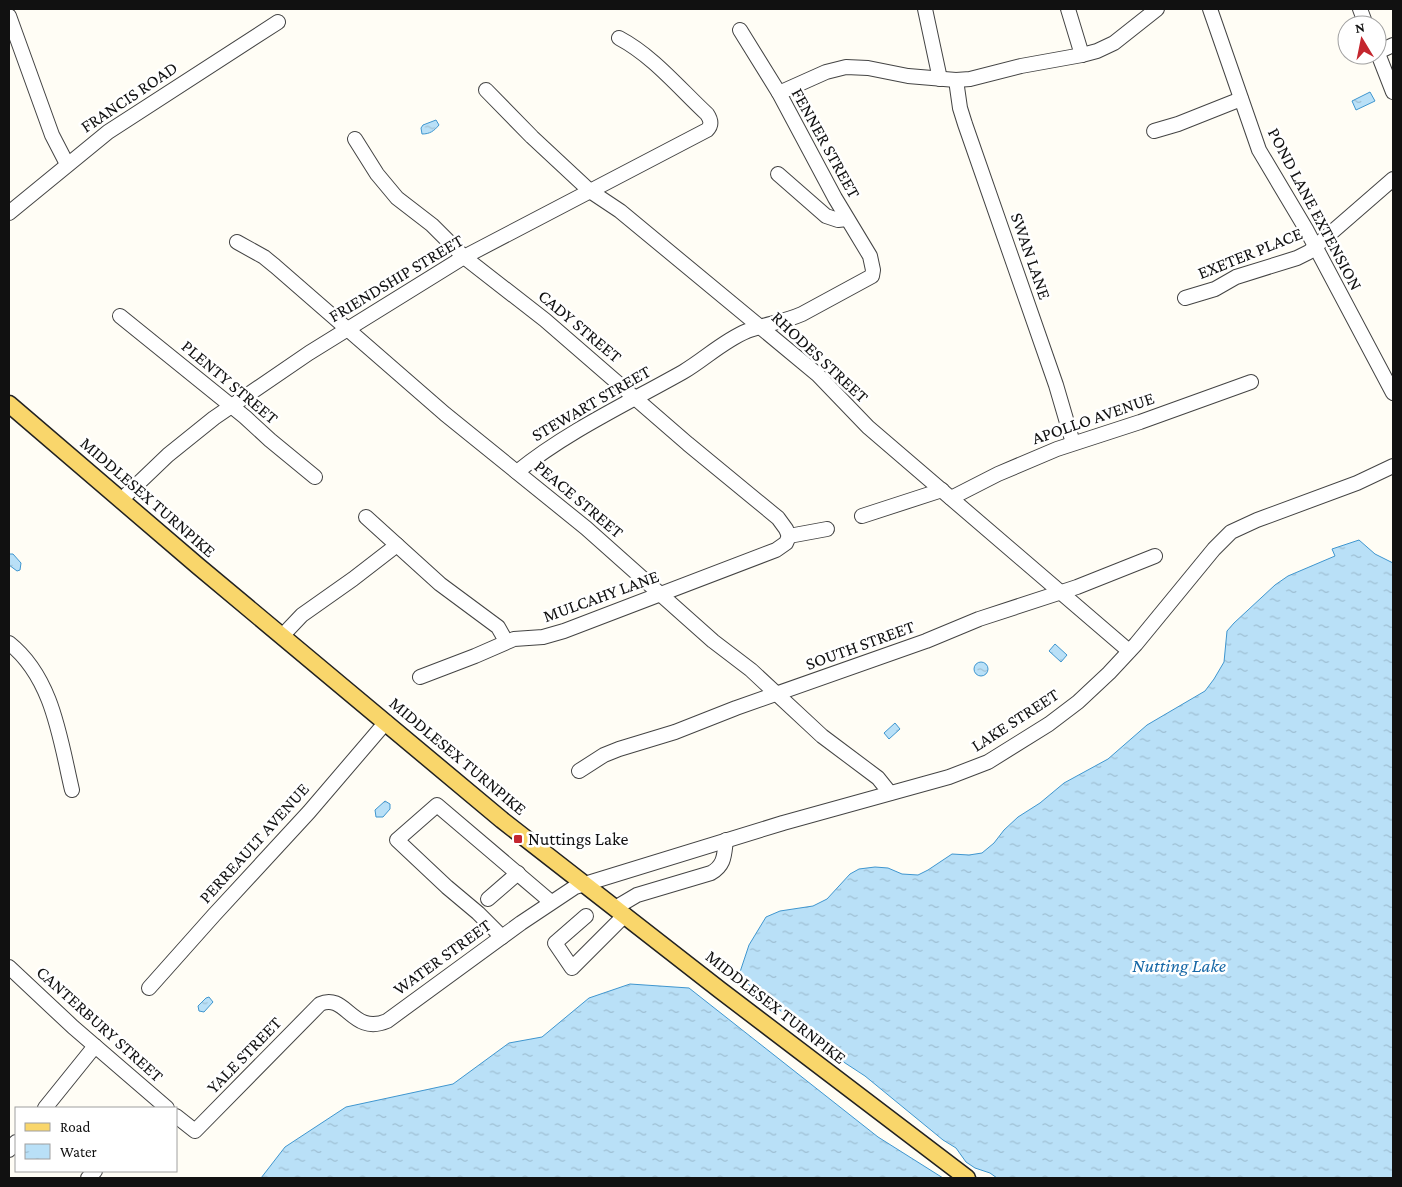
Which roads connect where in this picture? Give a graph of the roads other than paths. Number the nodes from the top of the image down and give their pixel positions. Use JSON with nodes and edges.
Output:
{"nodes":[{"id":1,"x":925,"y":9,"type":"edge"},
{"id":2,"x":1068,"y":9,"type":"edge"},
{"id":3,"x":1157,"y":9,"type":"edge"},
{"id":4,"x":1210,"y":9,"type":"edge"},
{"id":5,"x":9,"y":16,"type":"edge"},
{"id":6,"x":278,"y":22,"type":"dead end"},
{"id":7,"x":740,"y":30,"type":"dead end"},
{"id":8,"x":619,"y":38,"type":"dead end"},
{"id":9,"x":1082,"y":55,"type":"junction"},
{"id":10,"x":1382,"y":65,"type":"edge"},
{"id":11,"x":940,"y":79,"type":"junction"},
{"id":12,"x":956,"y":80,"type":"junction"},
{"id":13,"x":486,"y":90,"type":"dead end"},
{"id":14,"x":1393,"y":92,"type":"edge"},
{"id":15,"x":778,"y":93,"type":"junction"},
{"id":16,"x":1241,"y":98,"type":"junction"},
{"id":17,"x":1154,"y":131,"type":"dead end"},
{"id":18,"x":355,"y":139,"type":"dead end"},
{"id":19,"x":68,"y":164,"type":"junction"},
{"id":20,"x":778,"y":174,"type":"dead end"},
{"id":21,"x":1393,"y":179,"type":"edge"},
{"id":22,"x":590,"y":191,"type":"junction"},
{"id":23,"x":9,"y":213,"type":"edge"},
{"id":24,"x":847,"y":219,"type":"junction"},
{"id":25,"x":237,"y":242,"type":"dead end"},
{"id":26,"x":1316,"y":247,"type":"junction"},
{"id":27,"x":464,"y":257,"type":"junction"},
{"id":28,"x":872,"y":276,"type":"joint"},
{"id":29,"x":1185,"y":298,"type":"dead end"},
{"id":30,"x":120,"y":316,"type":"dead end"},
{"id":31,"x":760,"y":326,"type":"junction"},
{"id":32,"x":348,"y":329,"type":"junction"},
{"id":33,"x":1251,"y":382,"type":"dead end"},
{"id":34,"x":1393,"y":393,"type":"edge"},
{"id":35,"x":636,"y":398,"type":"junction"},
{"id":36,"x":9,"y":404,"type":"edge"},
{"id":37,"x":230,"y":406,"type":"junction"},
{"id":38,"x":1073,"y":443,"type":"junction"},
{"id":39,"x":1393,"y":466,"type":"edge"},
{"id":40,"x":517,"y":472,"type":"junction"},
{"id":41,"x":315,"y":477,"type":"dead end"},
{"id":42,"x":947,"y":494,"type":"junction"},
{"id":43,"x":122,"y":499,"type":"junction"},
{"id":44,"x":862,"y":516,"type":"dead end"},
{"id":45,"x":366,"y":517,"type":"dead end"},
{"id":46,"x":827,"y":529,"type":"dead end"},
{"id":47,"x":788,"y":536,"type":"junction"},
{"id":48,"x":397,"y":545,"type":"junction"},
{"id":49,"x":1155,"y":556,"type":"dead end"},
{"id":50,"x":1061,"y":593,"type":"junction"},
{"id":51,"x":660,"y":594,"type":"junction"},
{"id":52,"x":283,"y":635,"type":"junction"},
{"id":53,"x":506,"y":641,"type":"junction"},
{"id":54,"x":9,"y":643,"type":"edge"},
{"id":55,"x":1129,"y":651,"type":"junction"},
{"id":56,"x":420,"y":677,"type":"dead end"},
{"id":57,"x":776,"y":695,"type":"junction"},
{"id":58,"x":386,"y":722,"type":"junction"},
{"id":59,"x":579,"y":771,"type":"dead end"},
{"id":60,"x":72,"y":790,"type":"dead end"},
{"id":61,"x":890,"y":793,"type":"junction"},
{"id":62,"x":726,"y":840,"type":"junction"},
{"id":63,"x":518,"y":873,"type":"junction"},
{"id":64,"x":584,"y":883,"type":"junction"},
{"id":65,"x":488,"y":899,"type":"dead end"},
{"id":66,"x":551,"y":902,"type":"junction"},
{"id":67,"x":620,"y":912,"type":"junction"},
{"id":68,"x":586,"y":916,"type":"dead end"},
{"id":69,"x":502,"y":936,"type":"junction"},
{"id":70,"x":9,"y":967,"type":"edge"},
{"id":71,"x":150,"y":988,"type":"dead end"},
{"id":72,"x":320,"y":1004,"type":"joint"},
{"id":73,"x":95,"y":1046,"type":"junction"},
{"id":74,"x":158,"y":1106,"type":"edge"},
{"id":75,"x":46,"y":1107,"type":"edge"},
{"id":76,"x":178,"y":1118,"type":"edge"},
{"id":77,"x":967,"y":1178,"type":"edge"}],
"edges":[{"from":1,"to":11,"type":"street"},
{"from":2,"to":9,"type":"street"},
{"from":3,"to":9,"type":"street"},
{"from":4,"to":16,"type":"street","name":"POND LANE EXTENSION"},
{"from":5,"to":19,"type":"street"},
{"from":6,"to":19,"type":"street","name":"FRANCIS ROAD"},
{"from":7,"to":15,"type":"street","name":"FENNER STREET"},
{"from":8,"to":22,"type":"street","name":"FRIENDSHIP STREET"},
{"from":9,"to":12,"type":"street"},
{"from":10,"to":14,"type":"street"},
{"from":11,"to":12,"type":"street"},
{"from":11,"to":15,"type":"street"},
{"from":12,"to":38,"type":"street","name":"SWAN LANE"},
{"from":13,"to":22,"type":"street","name":"RHODES STREET"},
{"from":15,"to":24,"type":"street","name":"FENNER STREET"},
{"from":16,"to":17,"type":"street"},
{"from":16,"to":26,"type":"street","name":"POND LANE EXTENSION"},
{"from":18,"to":27,"type":"street","name":"CADY STREET"},
{"from":19,"to":23,"type":"street","name":"FRANCIS ROAD"},
{"from":20,"to":24,"type":"street"},
{"from":21,"to":26,"type":"street","name":"EXETER PLACE"},
{"from":22,"to":27,"type":"street","name":"FRIENDSHIP STREET"},
{"from":22,"to":31,"type":"street","name":"RHODES STREET"},
{"from":24,"to":28,"type":"street","name":"FENNER STREET"},
{"from":25,"to":32,"type":"street","name":"PEACE STREET"},
{"from":26,"to":29,"type":"street","name":"EXETER PLACE"},
{"from":26,"to":34,"type":"street","name":"POND LANE EXTENSION"},
{"from":27,"to":32,"type":"street","name":"FRIENDSHIP STREET"},
{"from":27,"to":35,"type":"street","name":"CADY STREET"},
{"from":28,"to":31,"type":"street","name":"STEWART STREET"},
{"from":30,"to":37,"type":"street","name":"PLENTY STREET"},
{"from":31,"to":35,"type":"street","name":"STEWART STREET"},
{"from":31,"to":42,"type":"street","name":"RHODES STREET"},
{"from":32,"to":37,"type":"street","name":"FRIENDSHIP STREET"},
{"from":32,"to":40,"type":"street","name":"PEACE STREET"},
{"from":33,"to":38,"type":"street","name":"APOLLO AVENUE"},
{"from":35,"to":40,"type":"street","name":"STEWART STREET"},
{"from":35,"to":47,"type":"street","name":"CADY STREET"},
{"from":36,"to":43,"type":"main road","name":"MIDDLESEX TURNPIKE"},
{"from":37,"to":41,"type":"street","name":"PLENTY STREET"},
{"from":37,"to":43,"type":"street","name":"FRIENDSHIP STREET"},
{"from":38,"to":42,"type":"street","name":"APOLLO AVENUE"},
{"from":39,"to":55,"type":"street","name":"LAKE STREET"},
{"from":40,"to":51,"type":"street","name":"PEACE STREET"},
{"from":42,"to":44,"type":"street","name":"APOLLO AVENUE"},
{"from":42,"to":50,"type":"street","name":"RHODES STREET"},
{"from":43,"to":52,"type":"main road","name":"MIDDLESEX TURNPIKE"},
{"from":45,"to":48,"type":"street"},
{"from":46,"to":47,"type":"street"},
{"from":47,"to":51,"type":"street","name":"MULCAHY LANE"},
{"from":48,"to":52,"type":"street"},
{"from":48,"to":53,"type":"street"},
{"from":49,"to":50,"type":"street","name":"SOUTH STREET"},
{"from":50,"to":55,"type":"street","name":"RHODES STREET"},
{"from":50,"to":57,"type":"street","name":"SOUTH STREET"},
{"from":51,"to":53,"type":"street","name":"MULCAHY LANE"},
{"from":51,"to":57,"type":"street","name":"PEACE STREET"},
{"from":52,"to":58,"type":"main road","name":"MIDDLESEX TURNPIKE"},
{"from":53,"to":56,"type":"street","name":"MULCAHY LANE"},
{"from":54,"to":60,"type":"street"},
{"from":55,"to":61,"type":"street","name":"LAKE STREET"},
{"from":57,"to":59,"type":"street","name":"SOUTH STREET"},
{"from":57,"to":61,"type":"street","name":"PEACE STREET"},
{"from":58,"to":64,"type":"main road","name":"MIDDLESEX TURNPIKE"},
{"from":58,"to":71,"type":"street","name":"PERREAULT AVENUE"},
{"from":61,"to":62,"type":"street","name":"LAKE STREET"},
{"from":62,"to":64,"type":"street","name":"LAKE STREET"},
{"from":62,"to":67,"type":"street"},
{"from":63,"to":65,"type":"street"},
{"from":63,"to":66,"type":"street"},
{"from":63,"to":69,"type":"street"},
{"from":64,"to":66,"type":"street","name":"WATER STREET"},
{"from":64,"to":67,"type":"main road","name":"MIDDLESEX TURNPIKE"},
{"from":66,"to":69,"type":"street","name":"WATER STREET"},
{"from":67,"to":68,"type":"street"},
{"from":67,"to":77,"type":"main road","name":"MIDDLESEX TURNPIKE"},
{"from":69,"to":72,"type":"street","name":"WATER STREET"},
{"from":70,"to":73,"type":"street","name":"CANTERBURY STREET"},
{"from":72,"to":76,"type":"street","name":"YALE STREET"},
{"from":73,"to":74,"type":"street","name":"CANTERBURY STREET"},
{"from":73,"to":75,"type":"street"}]}
